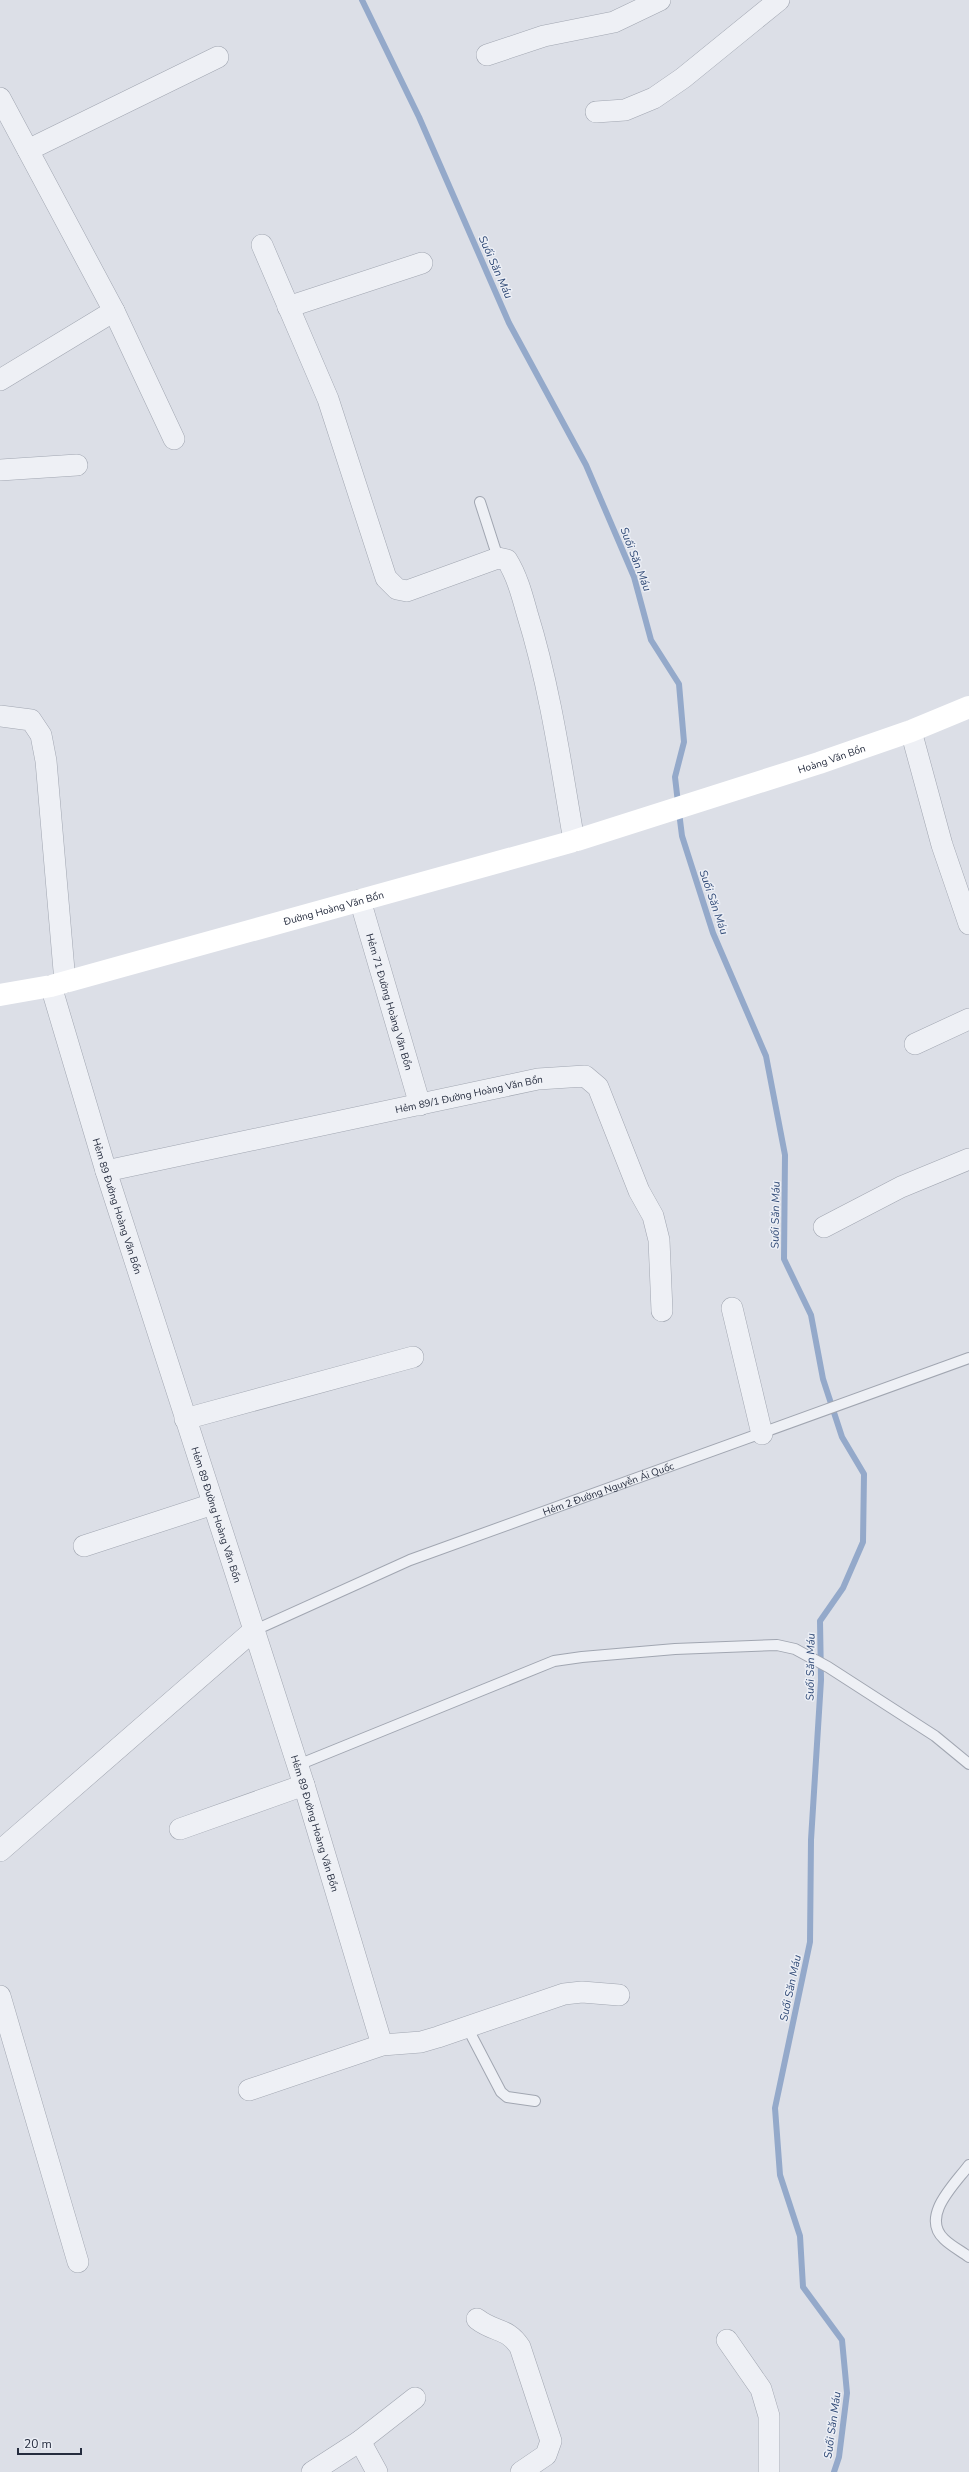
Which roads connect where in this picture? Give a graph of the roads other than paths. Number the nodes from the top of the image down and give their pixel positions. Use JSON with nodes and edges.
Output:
{"nodes":[{"id":1,"x":660,"y":0,"type":"edge"},
{"id":2,"x":783,"y":2,"type":"edge"},
{"id":3,"x":628,"y":8,"type":"edge"},
{"id":4,"x":486,"y":54,"type":"dead end"},
{"id":5,"x":218,"y":57,"type":"dead end"},
{"id":6,"x":0,"y":98,"type":"edge"},
{"id":7,"x":596,"y":112,"type":"dead end"},
{"id":8,"x":28,"y":150,"type":"junction"},
{"id":9,"x":262,"y":245,"type":"dead end"},
{"id":10,"x":422,"y":263,"type":"dead end"},
{"id":11,"x":288,"y":307,"type":"junction"},
{"id":12,"x":114,"y":311,"type":"junction"},
{"id":13,"x":0,"y":380,"type":"edge"},
{"id":14,"x":174,"y":439,"type":"dead end"},
{"id":15,"x":77,"y":465,"type":"dead end"},
{"id":16,"x":0,"y":470,"type":"edge"},
{"id":17,"x":480,"y":502,"type":"dead end"},
{"id":18,"x":498,"y":558,"type":"junction"},
{"id":19,"x":969,"y":708,"type":"edge"},
{"id":20,"x":0,"y":716,"type":"edge"},
{"id":21,"x":911,"y":731,"type":"junction"},
{"id":22,"x":665,"y":812,"type":"joint"},
{"id":23,"x":574,"y":841,"type":"junction"},
{"id":24,"x":360,"y":900,"type":"junction"},
{"id":25,"x":969,"y":924,"type":"edge"},
{"id":26,"x":58,"y":984,"type":"junction"},
{"id":27,"x":0,"y":995,"type":"edge"},
{"id":28,"x":969,"y":1019,"type":"edge"},
{"id":29,"x":915,"y":1044,"type":"dead end"},
{"id":30,"x":420,"y":1105,"type":"junction"},
{"id":31,"x":969,"y":1159,"type":"edge"},
{"id":32,"x":106,"y":1171,"type":"junction"},
{"id":33,"x":824,"y":1228,"type":"dead end"},
{"id":34,"x":732,"y":1308,"type":"dead end"},
{"id":35,"x":662,"y":1311,"type":"dead end"},
{"id":36,"x":413,"y":1357,"type":"dead end"},
{"id":37,"x":969,"y":1358,"type":"edge"},
{"id":38,"x":186,"y":1419,"type":"junction"},
{"id":39,"x":762,"y":1434,"type":"junction"},
{"id":40,"x":213,"y":1504,"type":"junction"},
{"id":41,"x":84,"y":1546,"type":"dead end"},
{"id":42,"x":253,"y":1631,"type":"junction"},
{"id":43,"x":969,"y":1764,"type":"edge"},
{"id":44,"x":298,"y":1765,"type":"junction"},
{"id":45,"x":304,"y":1785,"type":"junction"},
{"id":46,"x":180,"y":1828,"type":"dead end"},
{"id":47,"x":0,"y":1851,"type":"edge"},
{"id":48,"x":619,"y":1995,"type":"dead end"},
{"id":49,"x":0,"y":1996,"type":"edge"},
{"id":50,"x":467,"y":2027,"type":"junction"},
{"id":51,"x":382,"y":2045,"type":"junction"},
{"id":52,"x":249,"y":2090,"type":"dead end"},
{"id":53,"x":535,"y":2100,"type":"dead end"},
{"id":54,"x":969,"y":2165,"type":"edge"},
{"id":55,"x":969,"y":2257,"type":"edge"},
{"id":56,"x":78,"y":2262,"type":"dead end"},
{"id":57,"x":477,"y":2319,"type":"dead end"},
{"id":58,"x":726,"y":2340,"type":"dead end"},
{"id":59,"x":415,"y":2398,"type":"dead end"},
{"id":60,"x":360,"y":2441,"type":"junction"},
{"id":61,"x":312,"y":2472,"type":"edge"},
{"id":62,"x":376,"y":2472,"type":"edge"},
{"id":63,"x":521,"y":2472,"type":"edge"},
{"id":64,"x":769,"y":2472,"type":"edge"}],
"edges":[{"from":1,"to":3,"type":"street"},
{"from":2,"to":7,"type":"street"},
{"from":3,"to":4,"type":"street"},
{"from":5,"to":8,"type":"street"},
{"from":6,"to":8,"type":"street"},
{"from":8,"to":12,"type":"street"},
{"from":9,"to":11,"type":"street"},
{"from":10,"to":11,"type":"street"},
{"from":11,"to":18,"type":"street"},
{"from":12,"to":13,"type":"street"},
{"from":12,"to":14,"type":"street"},
{"from":15,"to":16,"type":"street"},
{"from":17,"to":18,"type":"lane"},
{"from":18,"to":23,"type":"street"},
{"from":19,"to":21,"type":"main road","name":"Hoàng Văn Bổn"},
{"from":20,"to":26,"type":"street","name":"Hẻm 89 Đường Hoàng Văn Bổn"},
{"from":21,"to":22,"type":"main road","name":"Hoàng Văn Bổn"},
{"from":21,"to":25,"type":"street"},
{"from":22,"to":23,"type":"main road","name":"Đường Hoàng Văn Bổn"},
{"from":23,"to":24,"type":"main road","name":"Đường Hoàng Văn Bổn"},
{"from":24,"to":26,"type":"main road","name":"Đường Hoàng Văn Bổn"},
{"from":24,"to":30,"type":"street","name":"Hẻm 71 Đường Hoàng Văn Bổn"},
{"from":26,"to":27,"type":"main road","name":"Đường Hoàng Văn Bổn"},
{"from":26,"to":32,"type":"street","name":"Hẻm 89 Đường Hoàng Văn Bổn"},
{"from":28,"to":29,"type":"street"},
{"from":30,"to":32,"type":"street","name":"Hẻm 89/1 Đường Hoàng Văn Bổn"},
{"from":30,"to":35,"type":"street","name":"Hẻm 89/1 Đường Hoàng Văn Bổn"},
{"from":31,"to":33,"type":"street"},
{"from":32,"to":38,"type":"street","name":"Hẻm 89 Đường Hoàng Văn Bổn"},
{"from":34,"to":39,"type":"street"},
{"from":36,"to":38,"type":"street"},
{"from":37,"to":39,"type":"lane","name":"Hẻm 2 Đường Nguyễn Ái Quốc"},
{"from":38,"to":40,"type":"street","name":"Hẻm 89 Đường Hoàng Văn Bổn"},
{"from":39,"to":42,"type":"lane","name":"Hẻm 2 Đường Nguyễn Ái Quốc"},
{"from":40,"to":41,"type":"street"},
{"from":40,"to":42,"type":"street","name":"Hẻm 89 Đường Hoàng Văn Bổn"},
{"from":42,"to":44,"type":"street","name":"Hẻm 89 Đường Hoàng Văn Bổn"},
{"from":42,"to":47,"type":"street"},
{"from":43,"to":44,"type":"lane"},
{"from":44,"to":45,"type":"street","name":"Hẻm 89 Đường Hoàng Văn Bổn"},
{"from":45,"to":46,"type":"street"},
{"from":45,"to":51,"type":"street","name":"Hẻm 89 Đường Hoàng Văn Bổn"},
{"from":48,"to":50,"type":"street"},
{"from":49,"to":56,"type":"street"},
{"from":50,"to":51,"type":"street"},
{"from":50,"to":53,"type":"lane"},
{"from":51,"to":52,"type":"street"},
{"from":54,"to":55,"type":"lane"},
{"from":57,"to":63,"type":"street"},
{"from":58,"to":64,"type":"street"},
{"from":59,"to":60,"type":"street"},
{"from":60,"to":61,"type":"street"},
{"from":60,"to":62,"type":"street"}]}
